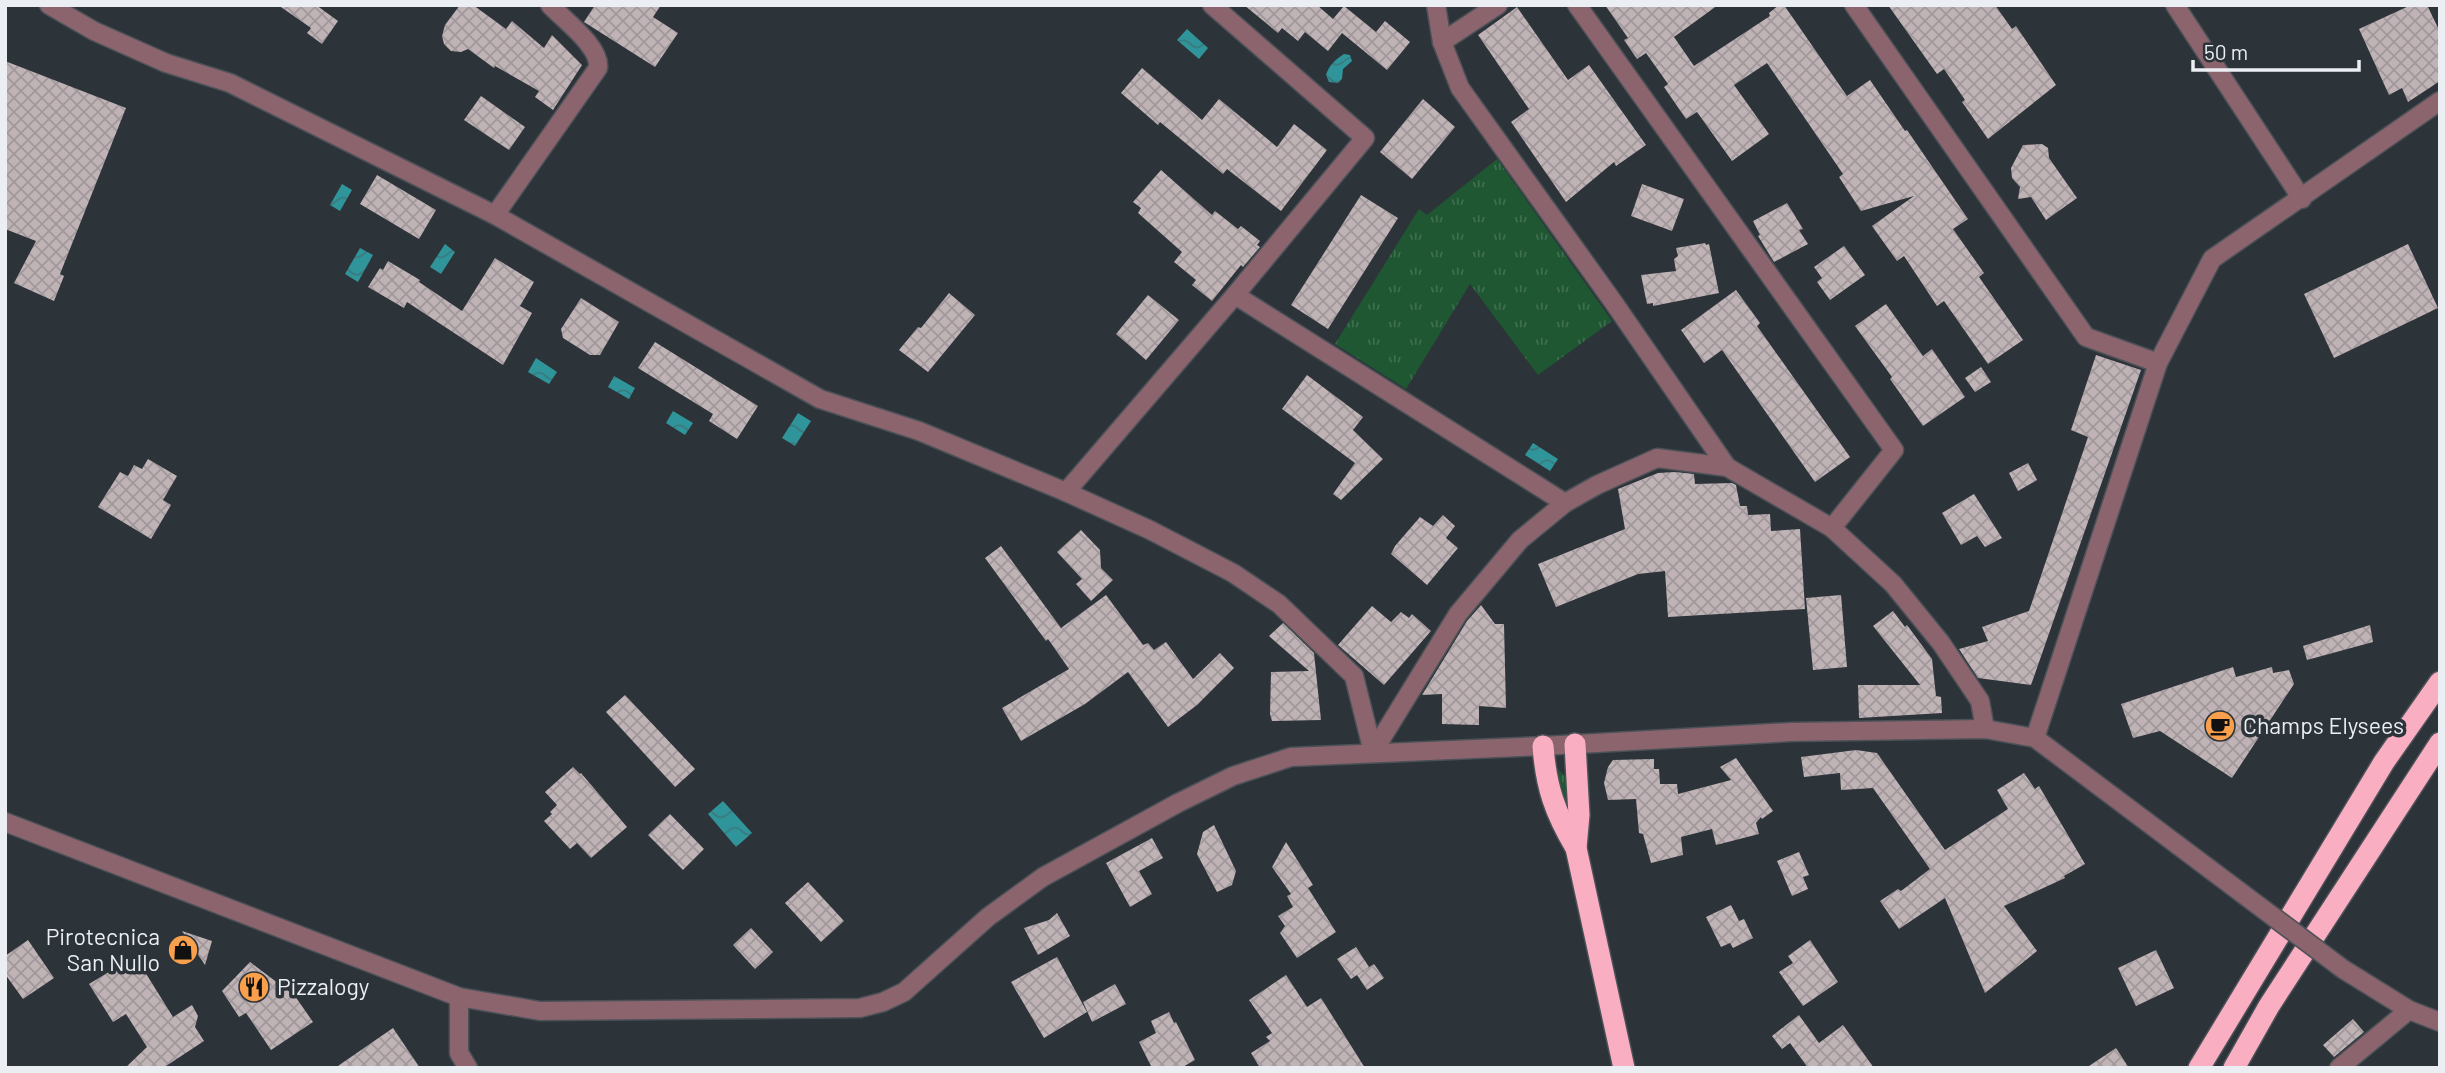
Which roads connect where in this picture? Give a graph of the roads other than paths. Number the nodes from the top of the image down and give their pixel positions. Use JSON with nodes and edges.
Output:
{"nodes":[{"id":1,"x":49,"y":5,"type":"edge"},
{"id":2,"x":550,"y":5,"type":"edge"},
{"id":3,"x":1212,"y":5,"type":"edge"},
{"id":4,"x":1436,"y":5,"type":"edge"},
{"id":5,"x":1498,"y":5,"type":"edge"},
{"id":6,"x":1577,"y":5,"type":"edge"},
{"id":7,"x":1854,"y":5,"type":"edge"},
{"id":8,"x":2175,"y":5,"type":"edge"},
{"id":9,"x":1442,"y":42,"type":"junction"},
{"id":10,"x":2440,"y":102,"type":"edge"},
{"id":11,"x":2302,"y":198,"type":"junction"},
{"id":12,"x":495,"y":215,"type":"junction"},
{"id":13,"x":1235,"y":295,"type":"junction"},
{"id":14,"x":2158,"y":363,"type":"junction"},
{"id":15,"x":1727,"y":467,"type":"junction"},
{"id":16,"x":1066,"y":492,"type":"junction"},
{"id":17,"x":1565,"y":503,"type":"junction"},
{"id":18,"x":1832,"y":528,"type":"junction"},
{"id":19,"x":2440,"y":681,"type":"edge"},
{"id":20,"x":1985,"y":729,"type":"junction"},
{"id":21,"x":2035,"y":738,"type":"junction"},
{"id":22,"x":2440,"y":743,"type":"edge"},
{"id":23,"x":1575,"y":744,"type":"junction"},
{"id":24,"x":1542,"y":746,"type":"junction"},
{"id":25,"x":1373,"y":752,"type":"junction"},
{"id":26,"x":5,"y":822,"type":"edge"},
{"id":27,"x":1576,"y":848,"type":"junction"},
{"id":28,"x":458,"y":998,"type":"junction"},
{"id":29,"x":2409,"y":1010,"type":"junction"},
{"id":30,"x":2440,"y":1022,"type":"edge"},
{"id":31,"x":467,"y":1068,"type":"edge"},
{"id":32,"x":1624,"y":1068,"type":"edge"},
{"id":33,"x":2199,"y":1068,"type":"edge"},
{"id":34,"x":2234,"y":1068,"type":"edge"},
{"id":35,"x":2339,"y":1068,"type":"edge"}],
"edges":[{"from":1,"to":12,"type":"street"},
{"from":2,"to":12,"type":"street"},
{"from":3,"to":13,"type":"street"},
{"from":4,"to":9,"type":"street"},
{"from":5,"to":9,"type":"street"},
{"from":6,"to":18,"type":"street"},
{"from":7,"to":14,"type":"street"},
{"from":8,"to":11,"type":"street"},
{"from":9,"to":15,"type":"street"},
{"from":10,"to":11,"type":"street"},
{"from":11,"to":14,"type":"street"},
{"from":12,"to":16,"type":"street"},
{"from":13,"to":16,"type":"street"},
{"from":13,"to":17,"type":"street"},
{"from":14,"to":21,"type":"street"},
{"from":15,"to":17,"type":"street"},
{"from":15,"to":18,"type":"street"},
{"from":16,"to":25,"type":"street"},
{"from":17,"to":25,"type":"street"},
{"from":18,"to":20,"type":"street"},
{"from":19,"to":33,"type":"highway"},
{"from":20,"to":21,"type":"street"},
{"from":20,"to":23,"type":"street"},
{"from":21,"to":29,"type":"street","bridge":true},
{"from":22,"to":34,"type":"highway"},
{"from":23,"to":24,"type":"street"},
{"from":23,"to":27,"type":"highway"},
{"from":24,"to":25,"type":"street"},
{"from":24,"to":27,"type":"highway"},
{"from":25,"to":28,"type":"street"},
{"from":26,"to":28,"type":"street"},
{"from":27,"to":32,"type":"highway"},
{"from":28,"to":31,"type":"street"},
{"from":29,"to":30,"type":"street"},
{"from":29,"to":35,"type":"street"}]}
